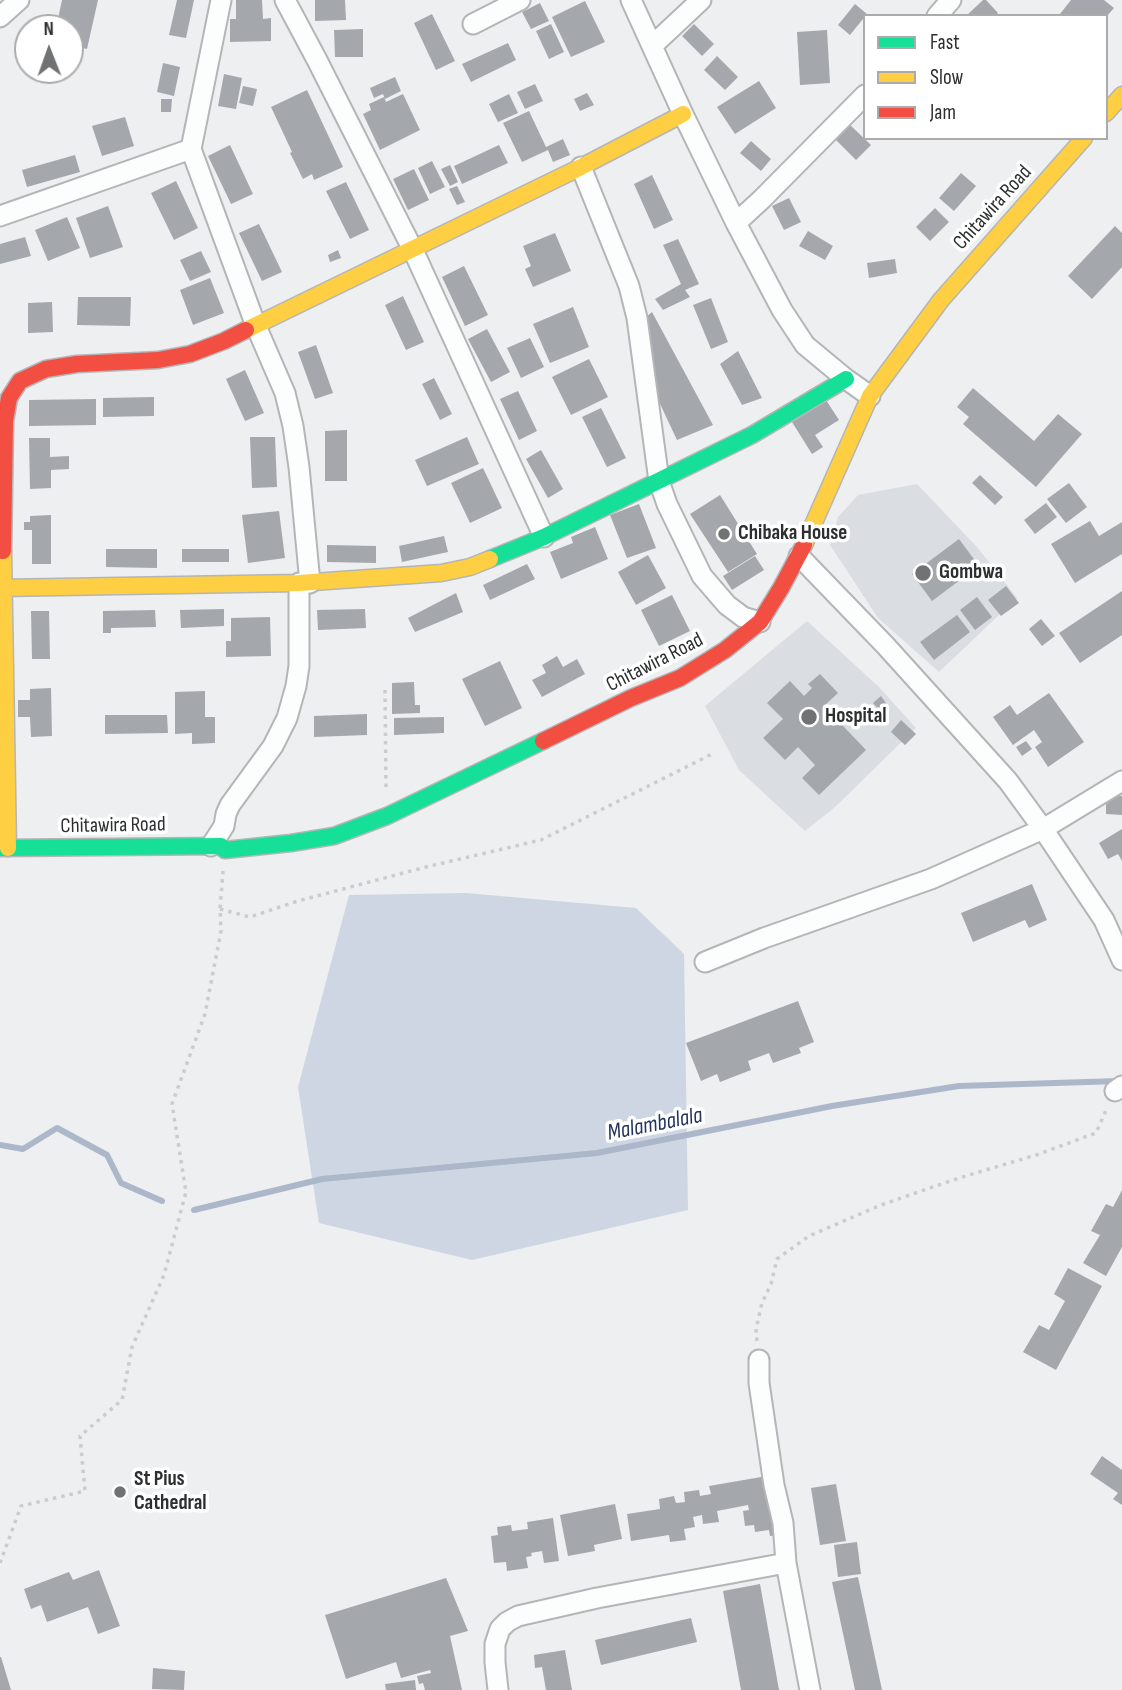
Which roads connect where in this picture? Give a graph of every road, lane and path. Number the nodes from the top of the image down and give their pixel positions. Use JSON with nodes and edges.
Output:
{"nodes":[{"id":1,"x":19,"y":0,"type":"edge"},
{"id":2,"x":221,"y":0,"type":"edge"},
{"id":3,"x":285,"y":0,"type":"edge"},
{"id":4,"x":520,"y":0,"type":"edge"},
{"id":5,"x":631,"y":0,"type":"edge"},
{"id":6,"x":701,"y":0,"type":"edge"},
{"id":7,"x":951,"y":0,"type":"edge"},
{"id":8,"x":939,"y":14,"type":"edge"},
{"id":9,"x":0,"y":17,"type":"edge"},
{"id":10,"x":473,"y":24,"type":"dead end"},
{"id":11,"x":653,"y":45,"type":"junction"},
{"id":12,"x":1122,"y":95,"type":"edge"},
{"id":13,"x":863,"y":97,"type":"edge"},
{"id":14,"x":1108,"y":111,"type":"edge"},
{"id":15,"x":683,"y":114,"type":"junction"},
{"id":16,"x":1082,"y":140,"type":"edge"},
{"id":17,"x":191,"y":149,"type":"junction"},
{"id":18,"x":581,"y":167,"type":"junction"},
{"id":19,"x":0,"y":216,"type":"edge"},
{"id":20,"x":736,"y":223,"type":"junction"},
{"id":21,"x":413,"y":250,"type":"junction"},
{"id":22,"x":256,"y":326,"type":"junction"},
{"id":23,"x":846,"y":379,"type":"junction"},
{"id":24,"x":870,"y":396,"type":"junction"},
{"id":25,"x":659,"y":481,"type":"junction"},
{"id":26,"x":544,"y":537,"type":"junction"},
{"id":27,"x":799,"y":556,"type":"junction"},
{"id":28,"x":304,"y":583,"type":"junction"},
{"id":29,"x":1,"y":588,"type":"edge"},
{"id":30,"x":760,"y":622,"type":"junction"},
{"id":31,"x":385,"y":690,"type":"dead end"},
{"id":32,"x":712,"y":754,"type":"dead end"},
{"id":33,"x":1122,"y":780,"type":"edge"},
{"id":34,"x":387,"y":816,"type":"junction"},
{"id":35,"x":1043,"y":829,"type":"junction"},
{"id":36,"x":4,"y":848,"type":"edge"},
{"id":37,"x":218,"y":848,"type":"junction"},
{"id":38,"x":220,"y":909,"type":"junction"},
{"id":39,"x":1122,"y":960,"type":"edge"},
{"id":40,"x":705,"y":962,"type":"dead end"},
{"id":41,"x":1118,"y":1088,"type":"edge"},
{"id":42,"x":759,"y":1360,"type":"joint"},
{"id":43,"x":0,"y":1563,"type":"edge"},
{"id":44,"x":786,"y":1563,"type":"junction"},
{"id":45,"x":498,"y":1690,"type":"edge"},
{"id":46,"x":810,"y":1690,"type":"edge"}],
"edges":[{"from":1,"to":9,"type":"street"},
{"from":2,"to":17,"type":"street"},
{"from":3,"to":21,"type":"street"},
{"from":4,"to":10,"type":"street"},
{"from":5,"to":11,"type":"street"},
{"from":6,"to":11,"type":"street"},
{"from":7,"to":8,"type":"street"},
{"from":11,"to":15,"type":"street"},
{"from":12,"to":14,"type":"street"},
{"from":13,"to":20,"type":"street"},
{"from":15,"to":18,"type":"street"},
{"from":15,"to":20,"type":"street"},
{"from":16,"to":24,"type":"street","name":"Chitawira Road"},
{"from":17,"to":19,"type":"street"},
{"from":17,"to":22,"type":"street"},
{"from":18,"to":21,"type":"street"},
{"from":18,"to":25,"type":"street"},
{"from":20,"to":23,"type":"street"},
{"from":21,"to":22,"type":"street"},
{"from":21,"to":26,"type":"street"},
{"from":22,"to":28,"type":"street"},
{"from":22,"to":29,"type":"street"},
{"from":23,"to":24,"type":"street"},
{"from":23,"to":25,"type":"street"},
{"from":24,"to":27,"type":"street","name":"Chitawira Road"},
{"from":25,"to":26,"type":"street"},
{"from":25,"to":30,"type":"street"},
{"from":26,"to":28,"type":"street"},
{"from":27,"to":30,"type":"street","name":"Chitawira Road"},
{"from":27,"to":35,"type":"street"},
{"from":28,"to":29,"type":"street"},
{"from":28,"to":37,"type":"street"},
{"from":29,"to":36,"type":"street"},
{"from":30,"to":34,"type":"street","name":"Chitawira Road"},
{"from":31,"to":34,"type":"path"},
{"from":32,"to":38,"type":"path"},
{"from":33,"to":35,"type":"street"},
{"from":34,"to":37,"type":"street","name":"Chitawira Road"},
{"from":35,"to":39,"type":"street"},
{"from":35,"to":40,"type":"street"},
{"from":36,"to":37,"type":"street","name":"Chitawira Road"},
{"from":37,"to":38,"type":"path"},
{"from":38,"to":43,"type":"path"},
{"from":41,"to":42,"type":"path"},
{"from":42,"to":44,"type":"street"},
{"from":44,"to":45,"type":"street"},
{"from":44,"to":46,"type":"street"}]}
